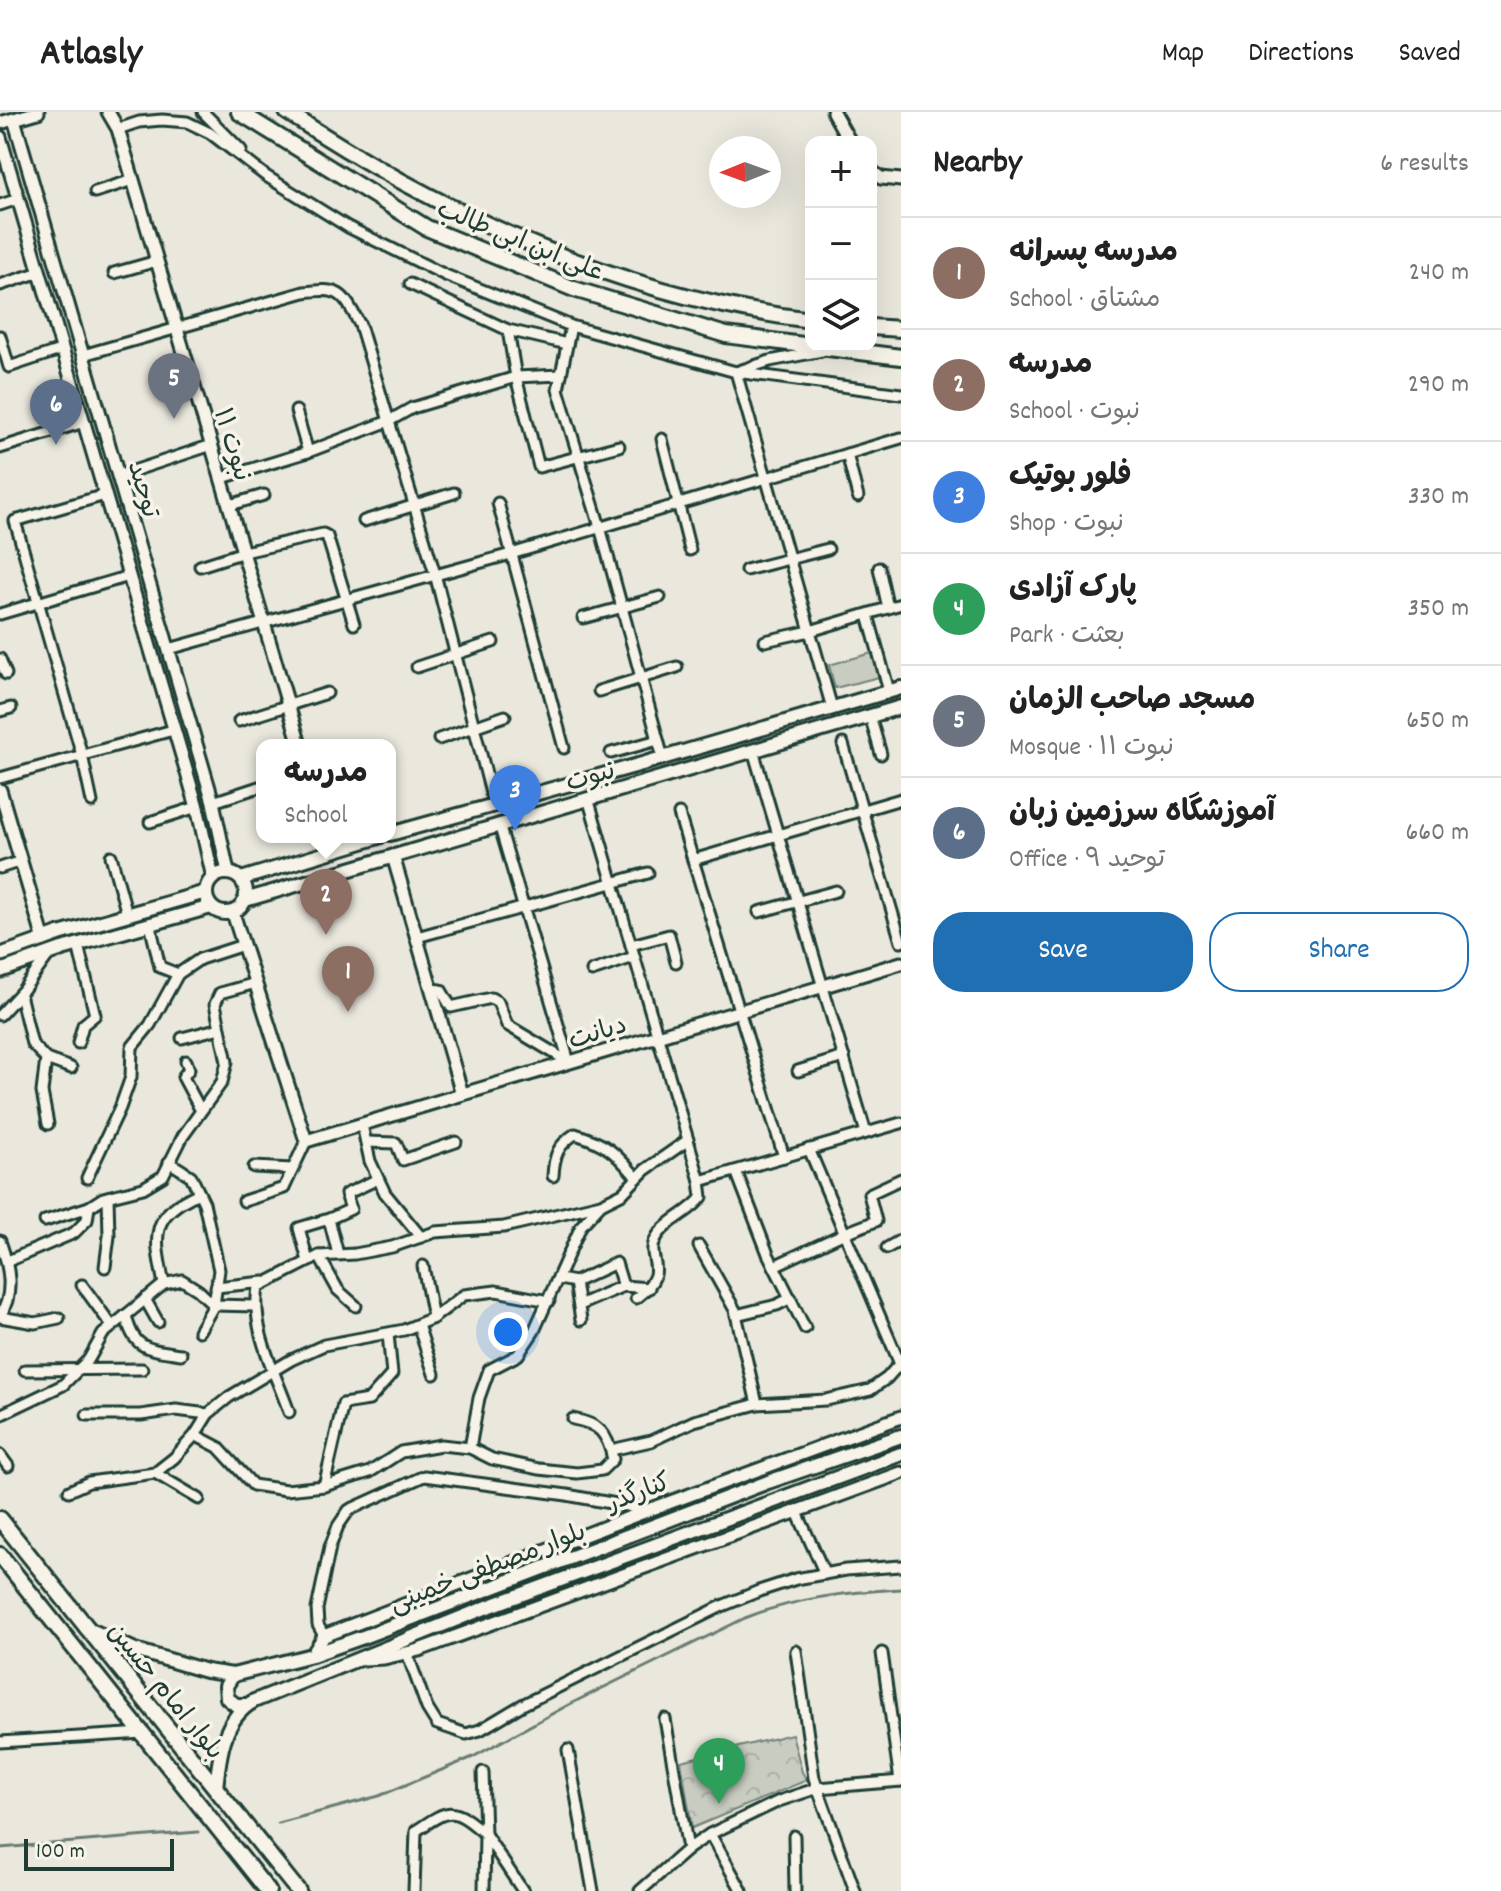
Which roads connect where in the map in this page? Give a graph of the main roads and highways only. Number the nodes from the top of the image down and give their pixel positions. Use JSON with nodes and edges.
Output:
{"nodes":[{"id":1,"x":239,"y":112,"type":"edge"},
{"id":2,"x":287,"y":112,"type":"edge"},
{"id":3,"x":805,"y":319,"type":"edge"},
{"id":4,"x":877,"y":327,"type":"edge"},
{"id":5,"x":901,"y":329,"type":"edge"},
{"id":6,"x":805,"y":345,"type":"edge"},
{"id":7,"x":859,"y":352,"type":"edge"},
{"id":8,"x":901,"y":357,"type":"edge"},
{"id":9,"x":895,"y":690,"type":"edge"},
{"id":10,"x":901,"y":707,"type":"edge"},
{"id":11,"x":749,"y":734,"type":"junction"},
{"id":12,"x":753,"y":750,"type":"junction"},
{"id":13,"x":494,"y":805,"type":"junction"},
{"id":14,"x":499,"y":824,"type":"junction"},
{"id":15,"x":396,"y":832,"type":"edge"},
{"id":16,"x":358,"y":843,"type":"edge"},
{"id":17,"x":241,"y":879,"type":"junction"},
{"id":18,"x":206,"y":892,"type":"junction"},
{"id":19,"x":191,"y":895,"type":"junction"},
{"id":20,"x":245,"y":900,"type":"junction"},
{"id":21,"x":211,"y":907,"type":"junction"},
{"id":22,"x":196,"y":910,"type":"junction"},
{"id":23,"x":0,"y":955,"type":"edge"},
{"id":24,"x":0,"y":971,"type":"edge"},
{"id":25,"x":901,"y":1436,"type":"edge"},
{"id":26,"x":901,"y":1454,"type":"edge"},
{"id":27,"x":0,"y":1519,"type":"edge"},
{"id":28,"x":0,"y":1555,"type":"edge"},
{"id":29,"x":86,"y":1627,"type":"junction"},
{"id":30,"x":233,"y":1675,"type":"junction"},
{"id":31,"x":246,"y":1705,"type":"junction"},
{"id":32,"x":216,"y":1789,"type":"junction"},
{"id":33,"x":268,"y":1891,"type":"edge"},
{"id":34,"x":298,"y":1891,"type":"edge"}],
"edges":[{"from":1,"to":6,"type":"main road","name":"علی ابن ابی طالب"},
{"from":2,"to":3,"type":"main road","name":"علی ابن ابی طالب"},
{"from":4,"to":5,"type":"main road"},
{"from":7,"to":8,"type":"main road","name":"علی ابن ابی طالب"},
{"from":9,"to":11,"type":"main road","name":"نبوت"},
{"from":10,"to":12,"type":"main road","name":"نبوت"},
{"from":11,"to":12,"type":"main road"},
{"from":11,"to":13,"type":"main road","name":"نبوت"},
{"from":12,"to":14,"type":"main road","name":"نبوت"},
{"from":13,"to":14,"type":"main road"},
{"from":13,"to":15,"type":"main road","name":"نبوت"},
{"from":14,"to":20,"type":"main road","name":"نبوت"},
{"from":16,"to":17,"type":"main road"},
{"from":17,"to":18,"type":"main road"},
{"from":17,"to":20,"type":"main road"},
{"from":18,"to":19,"type":"main road"},
{"from":18,"to":21,"type":"main road"},
{"from":19,"to":22,"type":"main road"},
{"from":19,"to":23,"type":"main road"},
{"from":20,"to":21,"type":"main road"},
{"from":21,"to":22,"type":"main road"},
{"from":22,"to":24,"type":"main road"},
{"from":25,"to":30,"type":"main road","name":"بلوار مصطفی خمینی"},
{"from":26,"to":31,"type":"main road","name":"بلوار مصطفی خمینی"},
{"from":27,"to":29,"type":"main road","name":"بلوار امام حسین"},
{"from":28,"to":33,"type":"main road","name":"بلوار امام حسین"},
{"from":29,"to":30,"type":"main road","name":"بلوار مصطفی خمینی"},
{"from":29,"to":32,"type":"main road","name":"بلوار امام حسین"},
{"from":30,"to":31,"type":"main road"},
{"from":31,"to":32,"type":"main road"},
{"from":32,"to":34,"type":"main road","name":"بلوار امام حسین"}]}
